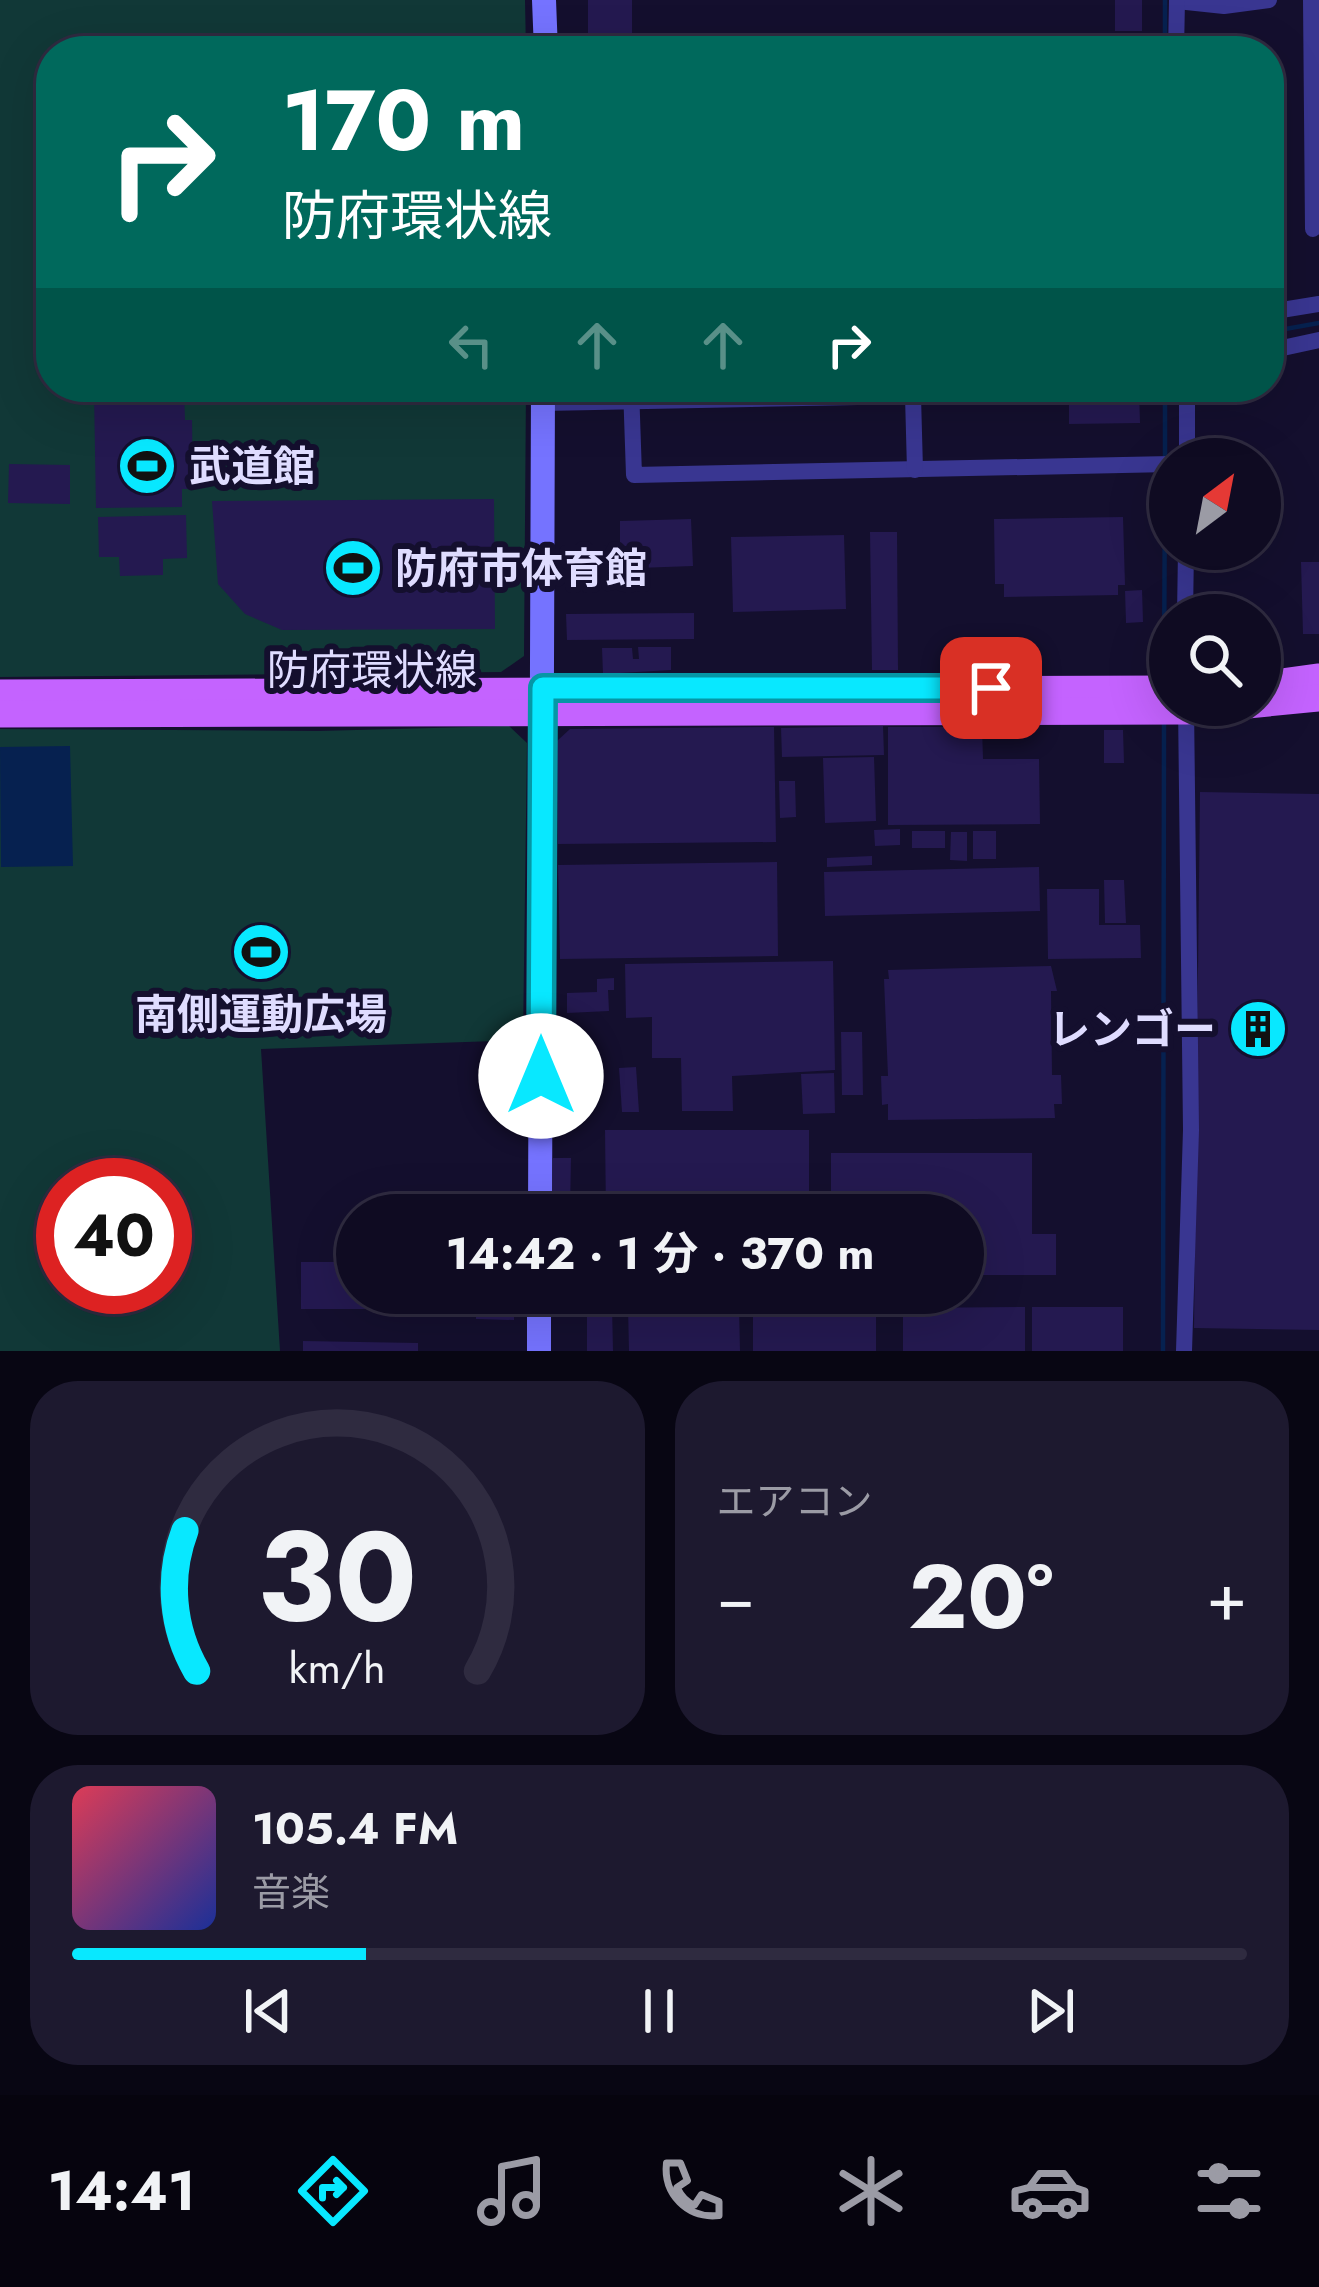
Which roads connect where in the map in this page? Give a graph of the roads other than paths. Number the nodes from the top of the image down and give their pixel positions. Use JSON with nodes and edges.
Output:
{"nodes":[{"id":1,"x":544,"y":0,"type":"edge"},
{"id":2,"x":1177,"y":0,"type":"edge"},
{"id":3,"x":1269,"y":0,"type":"edge"},
{"id":4,"x":1311,"y":0,"type":"edge"},
{"id":5,"x":545,"y":36,"type":"edge"},
{"id":6,"x":1176,"y":36,"type":"edge"},
{"id":7,"x":1312,"y":229,"type":"dead end"},
{"id":8,"x":1319,"y":304,"type":"edge"},
{"id":9,"x":1284,"y":310,"type":"edge"},
{"id":10,"x":1319,"y":340,"type":"edge"},
{"id":11,"x":1284,"y":348,"type":"edge"},
{"id":12,"x":543,"y":402,"type":"edge"},
{"id":13,"x":631,"y":402,"type":"edge"},
{"id":14,"x":913,"y":402,"type":"edge"},
{"id":15,"x":1187,"y":402,"type":"edge"},
{"id":16,"x":1187,"y":438,"type":"edge"},
{"id":17,"x":1149,"y":464,"type":"edge"},
{"id":18,"x":915,"y":470,"type":"junction"},
{"id":19,"x":1319,"y":676,"type":"edge"},
{"id":20,"x":1281,"y":682,"type":"edge"},
{"id":21,"x":0,"y":693,"type":"edge"},
{"id":22,"x":1319,"y":698,"type":"edge"},
{"id":23,"x":1281,"y":699,"type":"edge"},
{"id":24,"x":543,"y":700,"type":"junction"},
{"id":25,"x":1149,"y":702,"type":"edge"},
{"id":26,"x":0,"y":714,"type":"edge"},
{"id":27,"x":1182,"y":726,"type":"edge"},
{"id":28,"x":540,"y":1194,"type":"edge"},
{"id":29,"x":539,"y":1314,"type":"edge"},
{"id":30,"x":539,"y":1351,"type":"edge"},
{"id":31,"x":1184,"y":1351,"type":"edge"}],
"edges":[{"from":1,"to":5,"type":"street"},
{"from":2,"to":3,"type":"street"},
{"from":2,"to":6,"type":"street"},
{"from":4,"to":7,"type":"street"},
{"from":8,"to":9,"type":"street"},
{"from":10,"to":11,"type":"street"},
{"from":12,"to":24,"type":"street"},
{"from":13,"to":18,"type":"street"},
{"from":14,"to":18,"type":"street"},
{"from":15,"to":16,"type":"street"},
{"from":17,"to":18,"type":"street"},
{"from":19,"to":20,"type":"main road"},
{"from":21,"to":24,"type":"main road","name":"防府環状線"},
{"from":22,"to":23,"type":"main road","name":"防府環状線"},
{"from":24,"to":25,"type":"main road","name":"防府環状線"},
{"from":24,"to":26,"type":"main road","name":"防府環状線"},
{"from":24,"to":28,"type":"street"},
{"from":27,"to":31,"type":"street"},
{"from":29,"to":30,"type":"street"}]}
